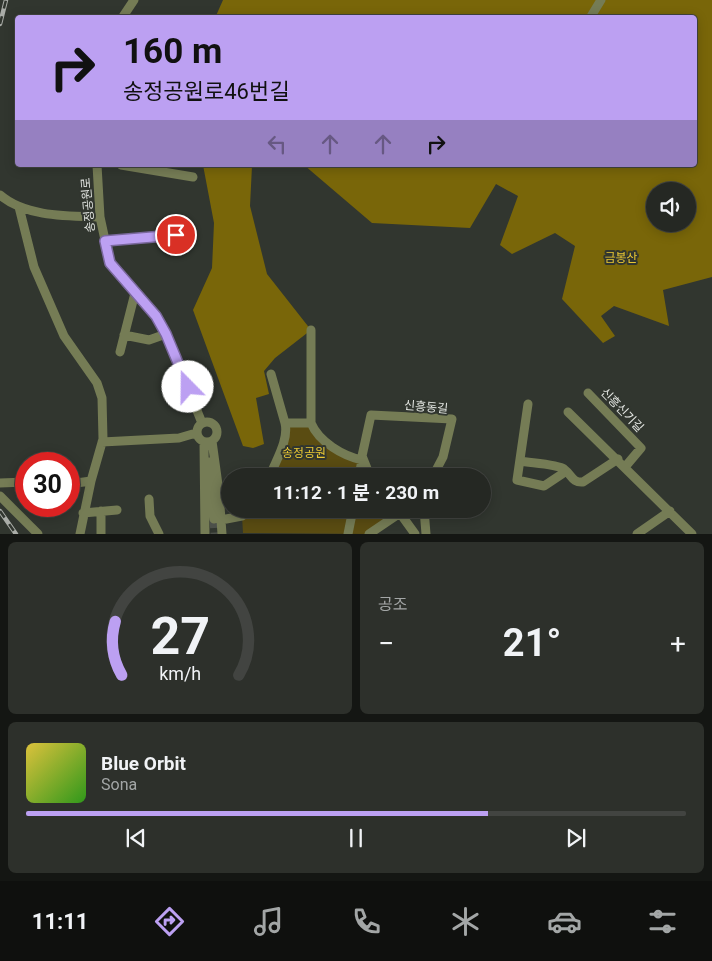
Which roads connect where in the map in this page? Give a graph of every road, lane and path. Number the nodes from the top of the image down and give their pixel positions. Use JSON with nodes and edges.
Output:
{"nodes":[{"id":1,"x":134,"y":0,"type":"edge"},
{"id":2,"x":602,"y":0,"type":"edge"},
{"id":3,"x":124,"y":15,"type":"edge"},
{"id":4,"x":592,"y":15,"type":"edge"},
{"id":5,"x":97,"y":167,"type":"edge"},
{"id":6,"x":133,"y":167,"type":"edge"},
{"id":7,"x":193,"y":177,"type":"dead end"},
{"id":8,"x":0,"y":195,"type":"edge"},
{"id":9,"x":19,"y":207,"type":"junction"},
{"id":10,"x":100,"y":217,"type":"junction"},
{"id":11,"x":176,"y":235,"type":"dead end"},
{"id":12,"x":105,"y":241,"type":"junction"},
{"id":13,"x":135,"y":293,"type":"junction"},
{"id":14,"x":311,"y":330,"type":"dead end"},
{"id":15,"x":166,"y":334,"type":"junction"},
{"id":16,"x":124,"y":335,"type":"junction"},
{"id":17,"x":120,"y":352,"type":"dead end"},
{"id":18,"x":271,"y":374,"type":"dead end"},
{"id":19,"x":588,"y":393,"type":"dead end"},
{"id":20,"x":528,"y":404,"type":"dead end"},
{"id":21,"x":568,"y":412,"type":"dead end"},
{"id":22,"x":202,"y":423,"type":"junction"},
{"id":23,"x":285,"y":423,"type":"junction"},
{"id":24,"x":311,"y":423,"type":"junction"},
{"id":25,"x":196,"y":433,"type":"junction"},
{"id":26,"x":102,"y":442,"type":"junction"},
{"id":27,"x":208,"y":442,"type":"junction"},
{"id":28,"x":618,"y":459,"type":"junction"},
{"id":29,"x":362,"y":460,"type":"junction"},
{"id":30,"x":520,"y":461,"type":"junction"},
{"id":31,"x":626,"y":467,"type":"junction"},
{"id":32,"x":273,"y":468,"type":"edge"},
{"id":33,"x":360,"y":468,"type":"edge"},
{"id":34,"x":366,"y":468,"type":"edge"},
{"id":35,"x":437,"y":468,"type":"edge"},
{"id":36,"x":563,"y":468,"type":"junction"},
{"id":37,"x":91,"y":481,"type":"junction"},
{"id":38,"x":15,"y":482,"type":"edge"},
{"id":39,"x":80,"y":482,"type":"edge"},
{"id":40,"x":0,"y":483,"type":"edge"},
{"id":41,"x":0,"y":496,"type":"edge"},
{"id":42,"x":149,"y":499,"type":"dead end"},
{"id":43,"x":117,"y":510,"type":"dead end"},
{"id":44,"x":101,"y":511,"type":"junction"},
{"id":45,"x":670,"y":511,"type":"junction"},
{"id":46,"x":83,"y":513,"type":"junction"},
{"id":47,"x":230,"y":518,"type":"edge"},
{"id":48,"x":351,"y":518,"type":"edge"},
{"id":49,"x":389,"y":518,"type":"edge"},
{"id":50,"x":403,"y":518,"type":"edge"},
{"id":51,"x":425,"y":518,"type":"edge"},
{"id":52,"x":218,"y":520,"type":"junction"},
{"id":53,"x":415,"y":533,"type":"edge"},
{"id":54,"x":38,"y":534,"type":"edge"},
{"id":55,"x":80,"y":534,"type":"edge"},
{"id":56,"x":101,"y":534,"type":"edge"},
{"id":57,"x":159,"y":534,"type":"edge"},
{"id":58,"x":205,"y":534,"type":"edge"},
{"id":59,"x":222,"y":534,"type":"edge"},
{"id":60,"x":348,"y":534,"type":"edge"},
{"id":61,"x":369,"y":534,"type":"edge"},
{"id":62,"x":426,"y":534,"type":"edge"},
{"id":63,"x":637,"y":534,"type":"edge"},
{"id":64,"x":692,"y":534,"type":"edge"}],
"edges":[{"from":1,"to":3,"type":"street"},
{"from":2,"to":4,"type":"street"},
{"from":5,"to":10,"type":"street","name":"송정공원로"},
{"from":6,"to":7,"type":"street"},
{"from":8,"to":9,"type":"street"},
{"from":9,"to":10,"type":"street"},
{"from":9,"to":26,"type":"street"},
{"from":10,"to":12,"type":"street","name":"송정공원로"},
{"from":11,"to":12,"type":"street"},
{"from":12,"to":13,"type":"street","name":"송정공원로"},
{"from":13,"to":15,"type":"street","name":"송정공원로"},
{"from":13,"to":16,"type":"street"},
{"from":14,"to":24,"type":"street"},
{"from":15,"to":16,"type":"street"},
{"from":15,"to":22,"type":"street","name":"송정공원로"},
{"from":16,"to":17,"type":"street"},
{"from":18,"to":23,"type":"street"},
{"from":19,"to":31,"type":"street","name":"신흥신기길"},
{"from":20,"to":30,"type":"street"},
{"from":21,"to":28,"type":"street"},
{"from":22,"to":25,"type":"street"},
{"from":22,"to":27,"type":"street"},
{"from":23,"to":24,"type":"street"},
{"from":23,"to":32,"type":"street"},
{"from":24,"to":29,"type":"street"},
{"from":25,"to":26,"type":"street"},
{"from":25,"to":27,"type":"street"},
{"from":26,"to":37,"type":"street"},
{"from":27,"to":52,"type":"street"},
{"from":27,"to":58,"type":"street"},
{"from":28,"to":31,"type":"street"},
{"from":28,"to":36,"type":"street"},
{"from":29,"to":33,"type":"street"},
{"from":29,"to":34,"type":"street"},
{"from":29,"to":35,"type":"street","name":"신흥동길"},
{"from":30,"to":36,"type":"street"},
{"from":30,"to":36,"type":"street"},
{"from":31,"to":45,"type":"street"},
{"from":37,"to":39,"type":"street"},
{"from":37,"to":46,"type":"street"},
{"from":38,"to":40,"type":"street"},
{"from":41,"to":54,"type":"street"},
{"from":42,"to":57,"type":"street"},
{"from":43,"to":44,"type":"street"},
{"from":44,"to":46,"type":"street"},
{"from":44,"to":56,"type":"street"},
{"from":45,"to":63,"type":"street"},
{"from":45,"to":64,"type":"street"},
{"from":46,"to":55,"type":"street"},
{"from":47,"to":52,"type":"street"},
{"from":48,"to":60,"type":"street"},
{"from":49,"to":61,"type":"street"},
{"from":50,"to":53,"type":"street"},
{"from":51,"to":62,"type":"street"},
{"from":52,"to":59,"type":"street"}]}
